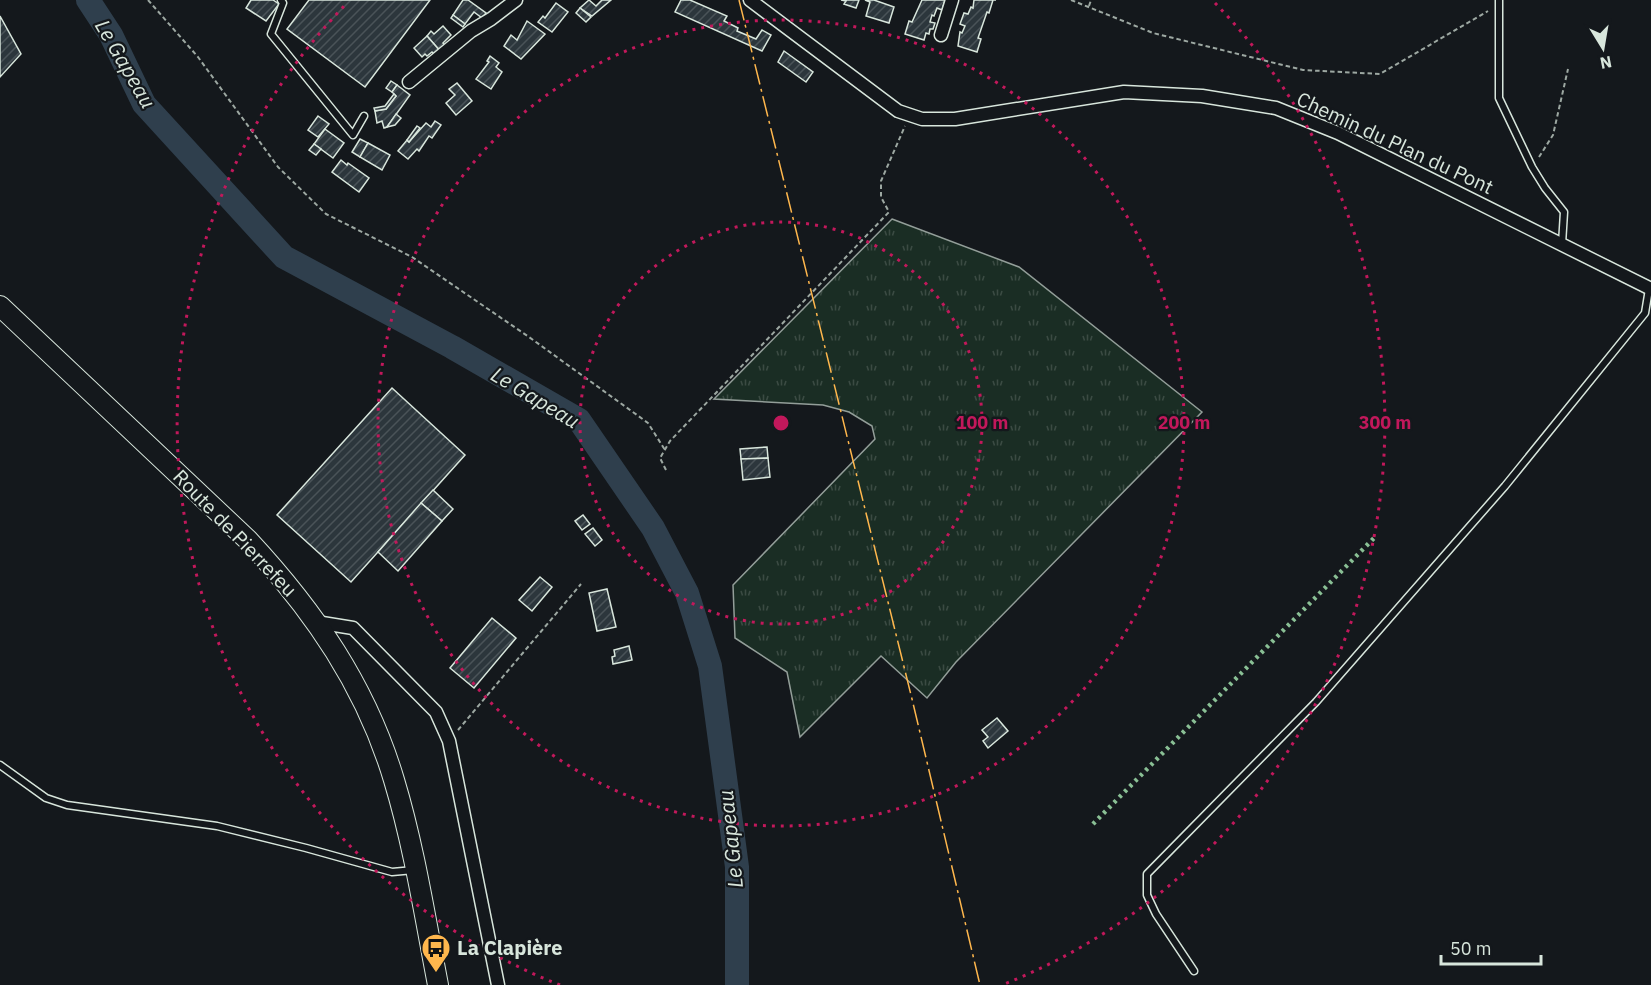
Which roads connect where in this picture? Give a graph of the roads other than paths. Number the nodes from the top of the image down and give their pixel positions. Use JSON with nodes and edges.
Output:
{"nodes":[{"id":1,"x":281,"y":0,"type":"edge"},
{"id":2,"x":516,"y":0,"type":"edge"},
{"id":3,"x":750,"y":0,"type":"edge"},
{"id":4,"x":952,"y":0,"type":"edge"},
{"id":5,"x":1499,"y":0,"type":"edge"},
{"id":6,"x":941,"y":35,"type":"dead end"},
{"id":7,"x":409,"y":82,"type":"dead end"},
{"id":8,"x":364,"y":116,"type":"dead end"},
{"id":9,"x":1562,"y":244,"type":"junction"},
{"id":10,"x":1650,"y":289,"type":"edge"},
{"id":11,"x":0,"y":306,"type":"edge"},
{"id":12,"x":316,"y":622,"type":"junction"},
{"id":13,"x":0,"y":765,"type":"edge"},
{"id":14,"x":415,"y":870,"type":"junction"},
{"id":15,"x":1194,"y":971,"type":"dead end"},
{"id":16,"x":438,"y":985,"type":"edge"},
{"id":17,"x":498,"y":985,"type":"edge"}],
"edges":[{"from":1,"to":8,"type":"lane"},
{"from":2,"to":7,"type":"street"},
{"from":3,"to":9,"type":"street","name":"Chemin du Plan du Pont"},
{"from":4,"to":6,"type":"street"},
{"from":5,"to":9,"type":"lane"},
{"from":9,"to":10,"type":"street","name":"Chemin du Plan du Pont"},
{"from":10,"to":15,"type":"lane"},
{"from":11,"to":12,"type":"main road","name":"Route de Pierrefeu"},
{"from":12,"to":14,"type":"main road","name":"Route de Pierrefeu"},
{"from":12,"to":17,"type":"street"},
{"from":13,"to":14,"type":"lane"},
{"from":14,"to":16,"type":"main road","name":"Route de Pierrefeu"}]}
